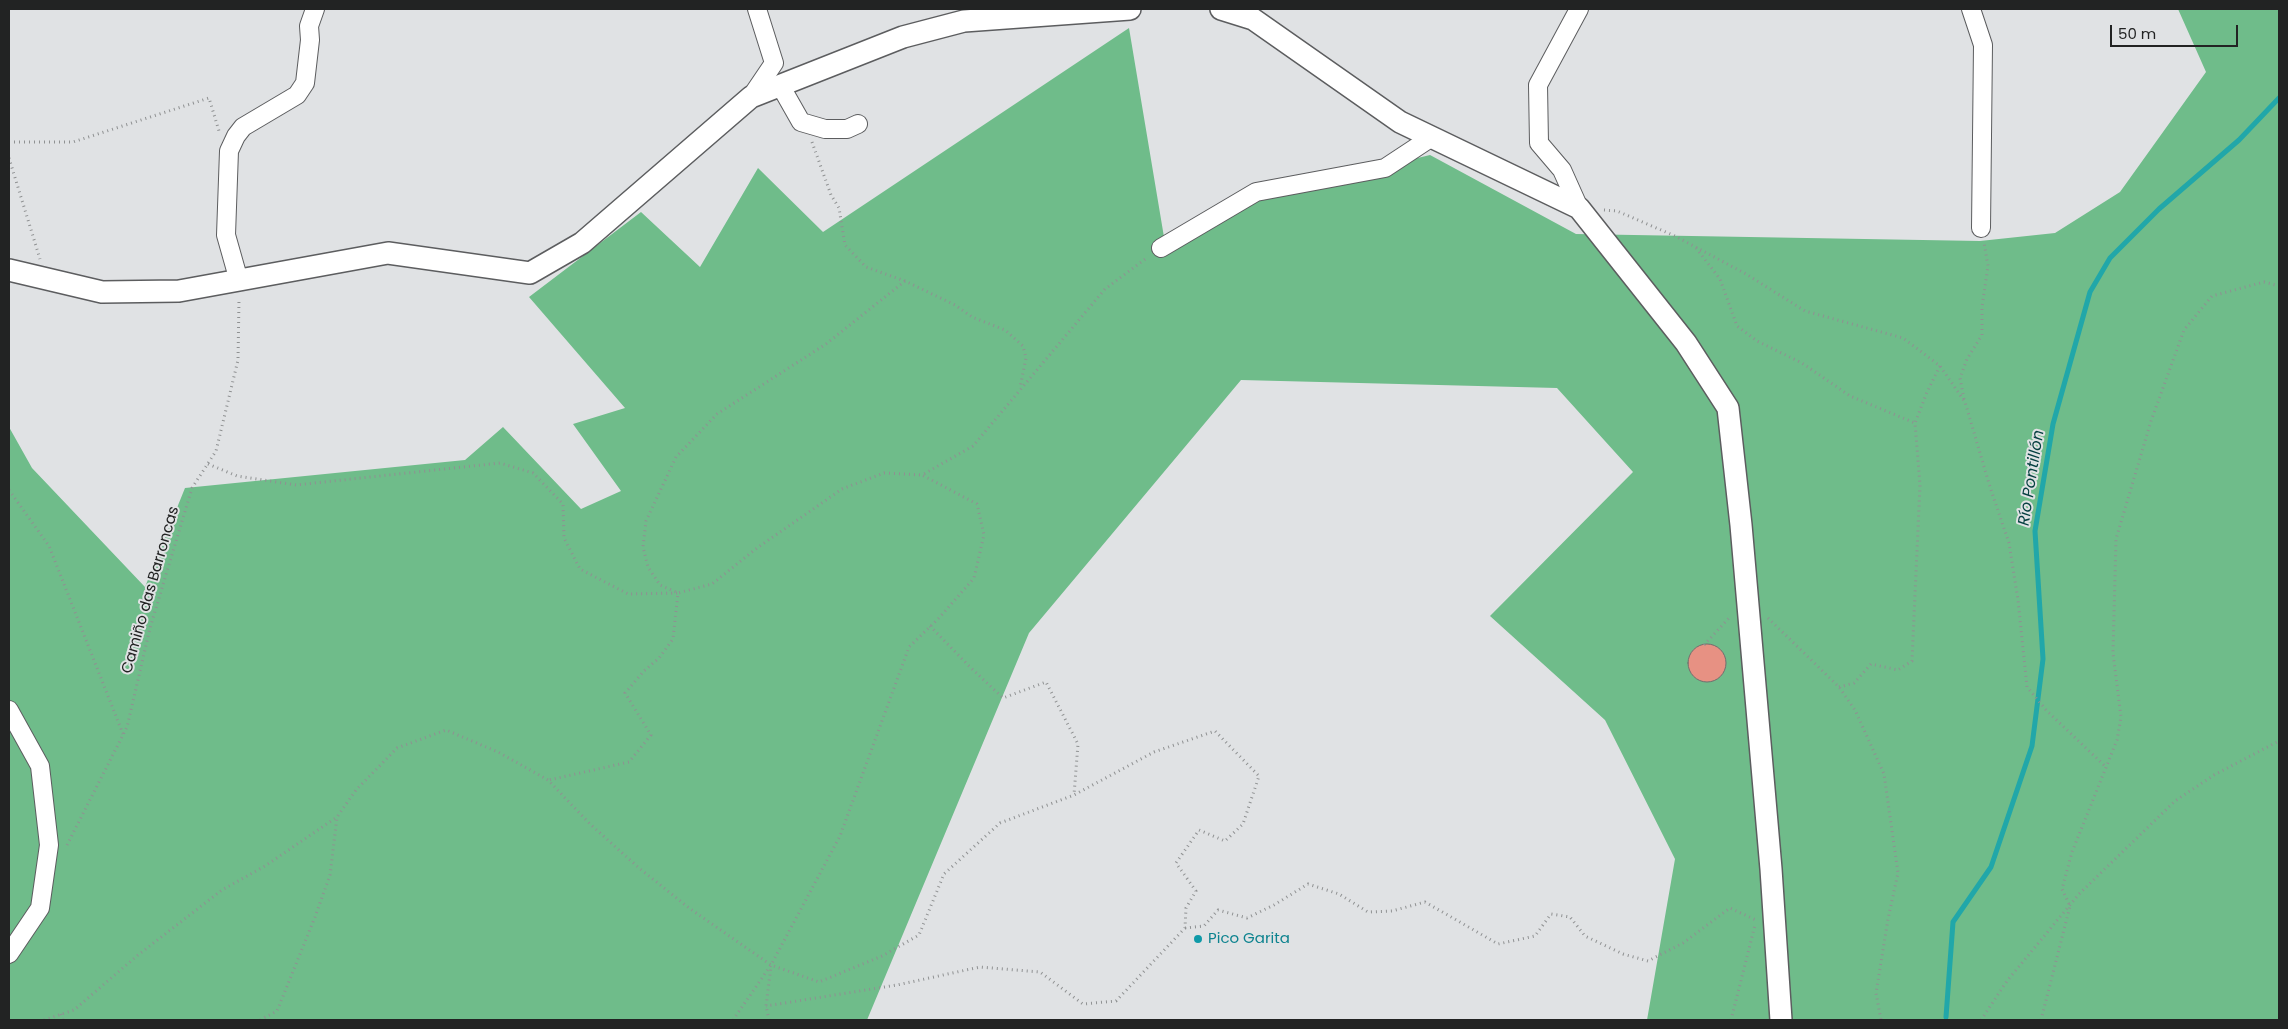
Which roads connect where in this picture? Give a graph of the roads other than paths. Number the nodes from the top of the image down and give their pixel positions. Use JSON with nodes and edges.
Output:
{"nodes":[{"id":1,"x":315,"y":9,"type":"edge"},
{"id":2,"x":757,"y":9,"type":"edge"},
{"id":3,"x":1124,"y":9,"type":"edge"},
{"id":4,"x":1130,"y":9,"type":"edge"},
{"id":5,"x":1221,"y":9,"type":"edge"},
{"id":6,"x":1579,"y":9,"type":"edge"},
{"id":7,"x":1971,"y":9,"type":"edge"},
{"id":8,"x":1004,"y":13,"type":"edge"},
{"id":9,"x":964,"y":15,"type":"edge"},
{"id":10,"x":780,"y":85,"type":"junction"},
{"id":11,"x":751,"y":96,"type":"junction"},
{"id":12,"x":858,"y":124,"type":"dead end"},
{"id":13,"x":1432,"y":137,"type":"junction"},
{"id":14,"x":1579,"y":208,"type":"junction"},
{"id":15,"x":1981,"y":228,"type":"road end"},
{"id":16,"x":1161,"y":248,"type":"road end"},
{"id":17,"x":9,"y":270,"type":"edge"},
{"id":18,"x":239,"y":281,"type":"junction"},
{"id":19,"x":9,"y":710,"type":"edge"},
{"id":20,"x":9,"y":954,"type":"edge"},
{"id":21,"x":1781,"y":1020,"type":"edge"}],
"edges":[{"from":1,"to":18,"type":"street"},
{"from":2,"to":11,"type":"street"},
{"from":3,"to":4,"type":"street"},
{"from":3,"to":8,"type":"street"},
{"from":5,"to":13,"type":"street"},
{"from":6,"to":14,"type":"street"},
{"from":7,"to":15,"type":"street"},
{"from":8,"to":9,"type":"street"},
{"from":9,"to":10,"type":"street"},
{"from":10,"to":11,"type":"street"},
{"from":10,"to":12,"type":"street"},
{"from":11,"to":18,"type":"street"},
{"from":13,"to":14,"type":"street"},
{"from":13,"to":16,"type":"street"},
{"from":14,"to":21,"type":"street"},
{"from":17,"to":18,"type":"street"},
{"from":19,"to":20,"type":"street"}]}
